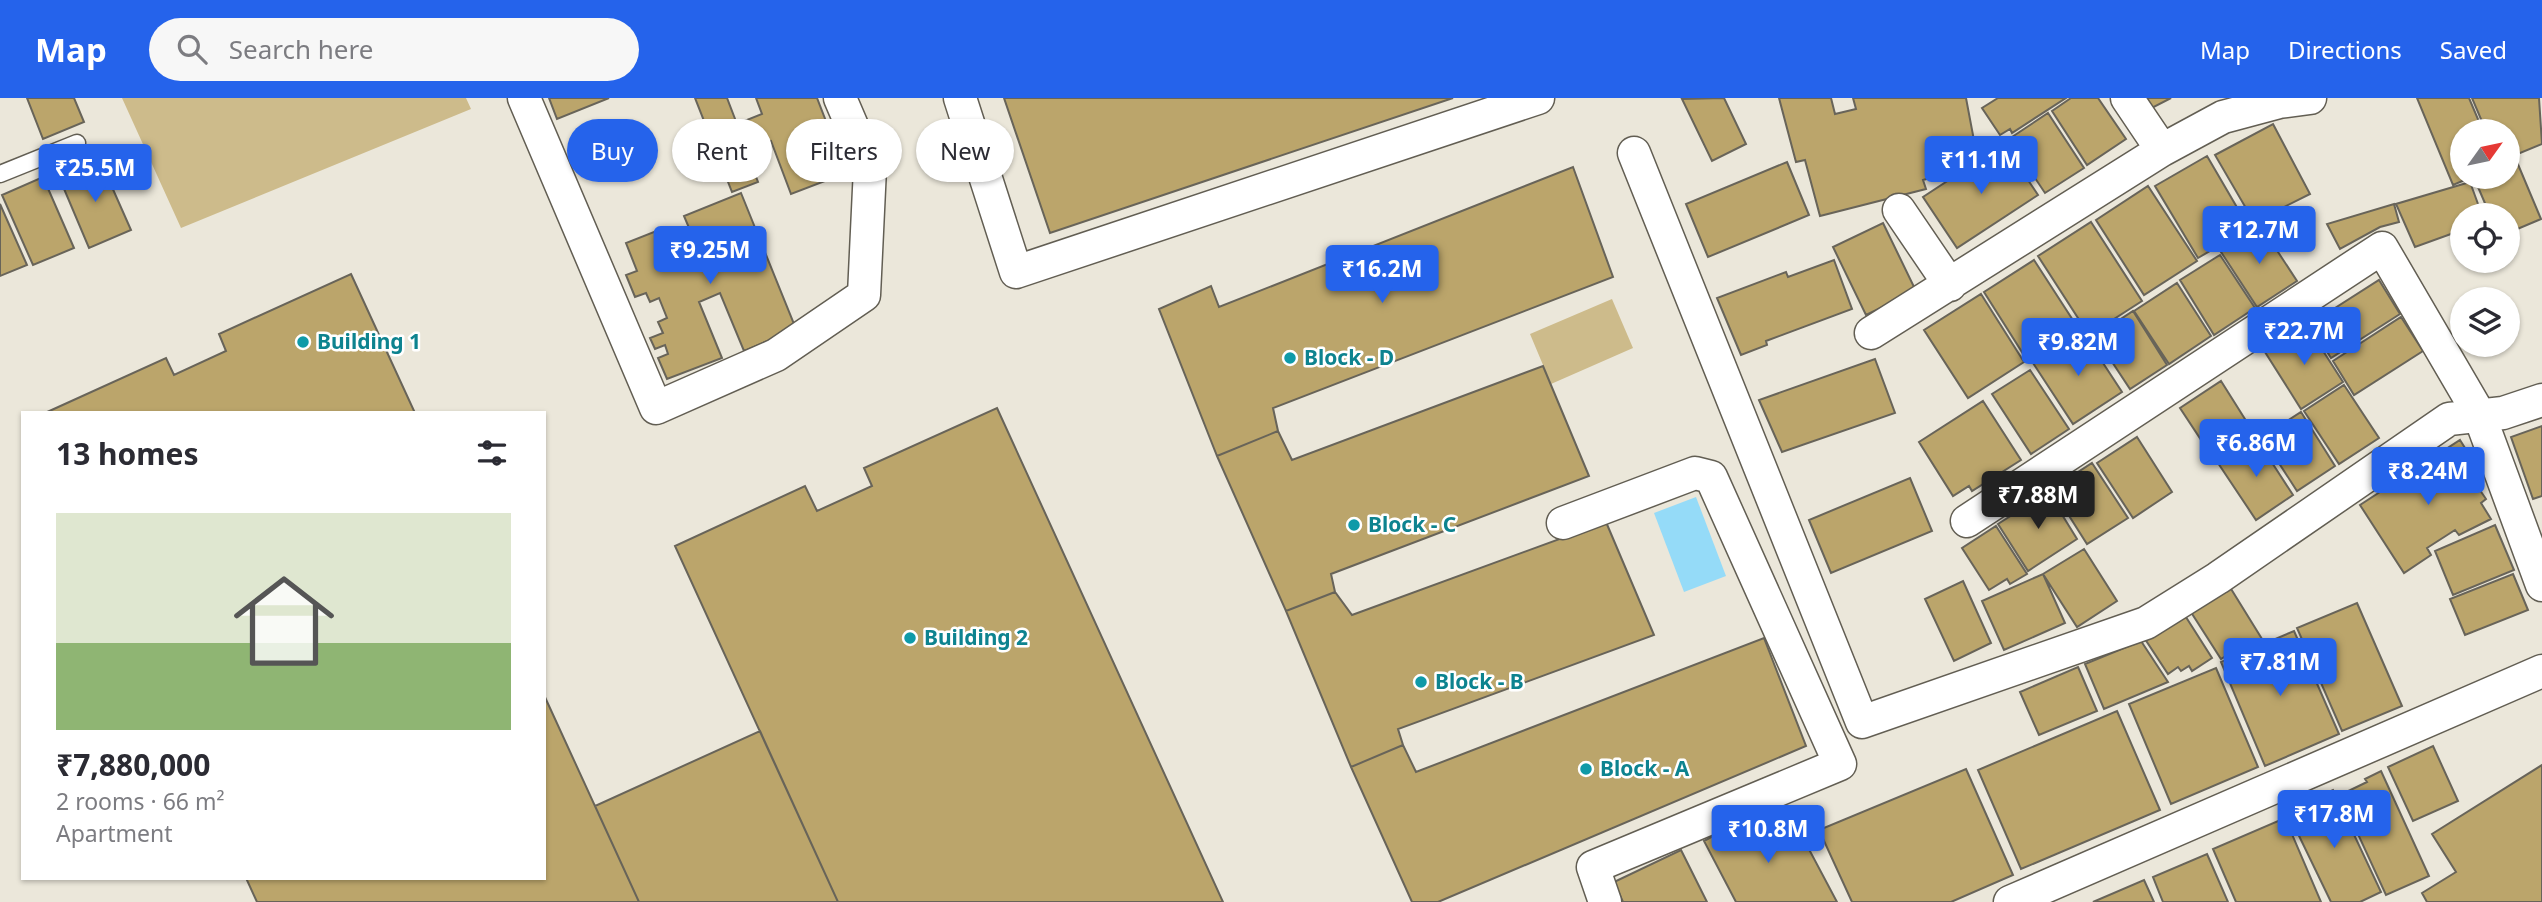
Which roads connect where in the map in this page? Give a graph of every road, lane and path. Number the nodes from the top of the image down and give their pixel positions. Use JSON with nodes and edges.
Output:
{"nodes":[{"id":1,"x":524,"y":98,"type":"edge"},
{"id":2,"x":840,"y":98,"type":"edge"},
{"id":3,"x":960,"y":98,"type":"edge"},
{"id":4,"x":1538,"y":98,"type":"edge"},
{"id":5,"x":2127,"y":98,"type":"edge"},
{"id":6,"x":2310,"y":98,"type":"edge"},
{"id":7,"x":77,"y":143,"type":"dead end"},
{"id":8,"x":2162,"y":150,"type":"junction"},
{"id":9,"x":1634,"y":153,"type":"dead end"},
{"id":10,"x":0,"y":174,"type":"edge"},
{"id":11,"x":1899,"y":210,"type":"dead end"},
{"id":12,"x":1950,"y":285,"type":"junction"},
{"id":13,"x":1871,"y":333,"type":"dead end"},
{"id":14,"x":2542,"y":400,"type":"edge"},
{"id":15,"x":2479,"y":414,"type":"junction"},
{"id":16,"x":1967,"y":521,"type":"dead end"},
{"id":17,"x":1563,"y":523,"type":"dead end"},
{"id":18,"x":2542,"y":585,"type":"edge"},
{"id":19,"x":2542,"y":671,"type":"edge"},
{"id":20,"x":1605,"y":902,"type":"edge"},
{"id":21,"x":2010,"y":902,"type":"edge"}],
"edges":[{"from":1,"to":2,"type":"street"},
{"from":3,"to":4,"type":"street"},
{"from":5,"to":8,"type":"street"},
{"from":6,"to":8,"type":"street"},
{"from":7,"to":10,"type":"lane"},
{"from":8,"to":12,"type":"street"},
{"from":9,"to":15,"type":"street"},
{"from":11,"to":12,"type":"street"},
{"from":12,"to":13,"type":"street"},
{"from":14,"to":15,"type":"street"},
{"from":15,"to":16,"type":"street"},
{"from":15,"to":18,"type":"street"},
{"from":17,"to":20,"type":"street"},
{"from":19,"to":21,"type":"street"}]}
